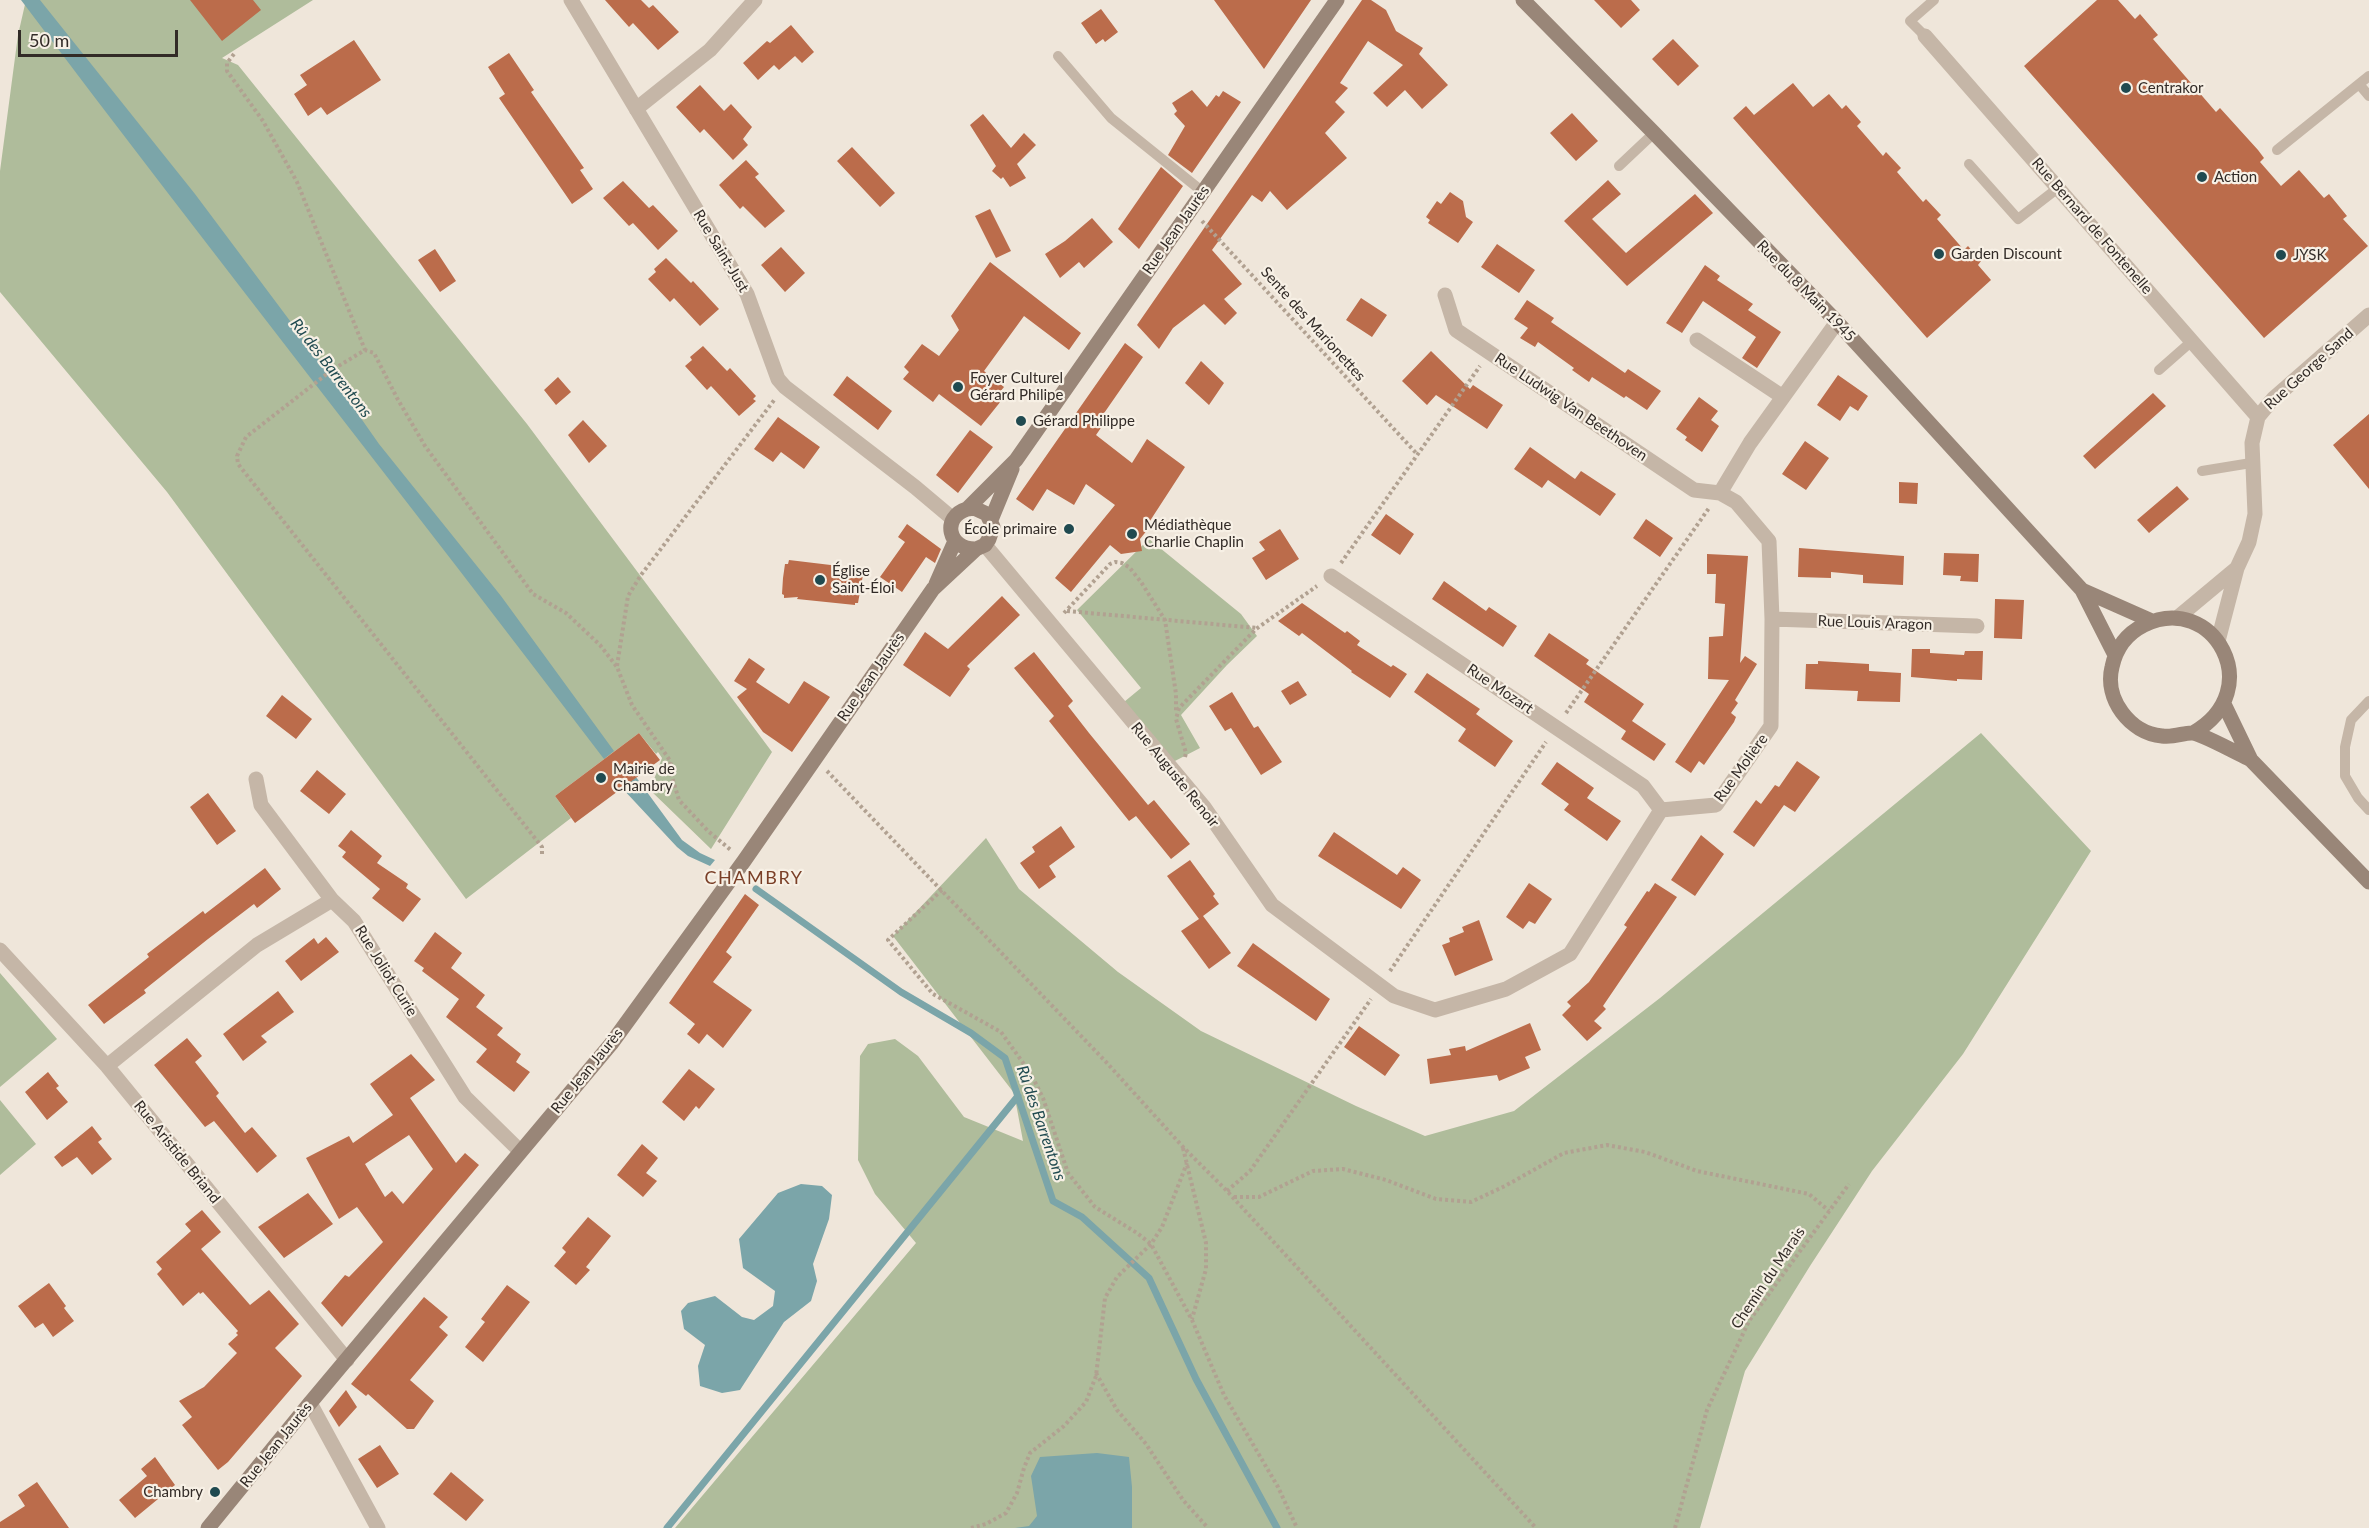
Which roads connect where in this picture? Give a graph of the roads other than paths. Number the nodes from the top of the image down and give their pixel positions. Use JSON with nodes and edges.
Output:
{"nodes":[{"id":1,"x":571,"y":0,"type":"edge"},
{"id":2,"x":755,"y":0,"type":"edge"},
{"id":3,"x":1337,"y":0,"type":"edge"},
{"id":4,"x":1523,"y":0,"type":"edge"},
{"id":5,"x":1934,"y":0,"type":"edge"},
{"id":6,"x":1925,"y":36,"type":"joint"},
{"id":7,"x":1058,"y":56,"type":"dead end"},
{"id":8,"x":2369,"y":76,"type":"edge"},
{"id":9,"x":2359,"y":84,"type":"junction"},
{"id":10,"x":2369,"y":96,"type":"edge"},
{"id":11,"x":636,"y":109,"type":"junction"},
{"id":12,"x":1654,"y":133,"type":"junction"},
{"id":13,"x":2277,"y":150,"type":"dead end"},
{"id":14,"x":1969,"y":164,"type":"dead end"},
{"id":15,"x":1619,"y":166,"type":"dead end"},
{"id":16,"x":2058,"y":188,"type":"junction"},
{"id":17,"x":1203,"y":192,"type":"junction"},
{"id":18,"x":1445,"y":295,"type":"dead end"},
{"id":19,"x":2369,"y":315,"type":"edge"},
{"id":20,"x":1837,"y":322,"type":"junction"},
{"id":21,"x":1697,"y":340,"type":"dead end"},
{"id":22,"x":2192,"y":341,"type":"junction"},
{"id":23,"x":2159,"y":370,"type":"dead end"},
{"id":24,"x":1783,"y":398,"type":"junction"},
{"id":25,"x":2258,"y":417,"type":"junction"},
{"id":26,"x":1016,"y":460,"type":"junction"},
{"id":27,"x":2251,"y":463,"type":"junction"},
{"id":28,"x":2202,"y":471,"type":"dead end"},
{"id":29,"x":1720,"y":493,"type":"junction"},
{"id":30,"x":967,"y":508,"type":"junction"},
{"id":31,"x":953,"y":519,"type":"junction"},
{"id":32,"x":991,"y":520,"type":"junction"},
{"id":33,"x":955,"y":541,"type":"junction"},
{"id":34,"x":980,"y":547,"type":"junction"},
{"id":35,"x":2237,"y":568,"type":"junction"},
{"id":36,"x":1331,"y":576,"type":"dead end"},
{"id":37,"x":933,"y":589,"type":"junction"},
{"id":38,"x":2082,"y":590,"type":"junction"},
{"id":39,"x":2177,"y":618,"type":"junction"},
{"id":40,"x":1772,"y":620,"type":"junction"},
{"id":41,"x":2152,"y":621,"type":"junction"},
{"id":42,"x":1977,"y":626,"type":"dead end"},
{"id":43,"x":2218,"y":641,"type":"junction"},
{"id":44,"x":2115,"y":655,"type":"junction"},
{"id":45,"x":2369,"y":701,"type":"edge"},
{"id":46,"x":2224,"y":704,"type":"junction"},
{"id":47,"x":2193,"y":733,"type":"junction"},
{"id":48,"x":2252,"y":760,"type":"junction"},
{"id":49,"x":256,"y":779,"type":"dead end"},
{"id":50,"x":1661,"y":810,"type":"junction"},
{"id":51,"x":2369,"y":810,"type":"edge"},
{"id":52,"x":2369,"y":882,"type":"edge"},
{"id":53,"x":332,"y":900,"type":"junction"},
{"id":54,"x":0,"y":950,"type":"edge"},
{"id":55,"x":106,"y":1066,"type":"junction"},
{"id":56,"x":520,"y":1151,"type":"junction"},
{"id":57,"x":347,"y":1360,"type":"junction"},
{"id":58,"x":310,"y":1403,"type":"junction"},
{"id":59,"x":208,"y":1528,"type":"edge"},
{"id":60,"x":378,"y":1528,"type":"edge"}],
"edges":[{"from":1,"to":11,"type":"street","name":"Rue Saint-Just"},
{"from":2,"to":11,"type":"street"},
{"from":3,"to":17,"type":"main road","name":"Rue Jean Jaurès"},
{"from":4,"to":12,"type":"main road","name":"Rue du 8 Main 1945"},
{"from":5,"to":6,"type":"lane"},
{"from":6,"to":16,"type":"street","name":"Rue Bernard de Fontenelle"},
{"from":7,"to":17,"type":"lane"},
{"from":8,"to":9,"type":"lane"},
{"from":9,"to":10,"type":"lane"},
{"from":9,"to":13,"type":"lane"},
{"from":11,"to":31,"type":"street","name":"Rue Saint-Just"},
{"from":12,"to":15,"type":"lane"},
{"from":12,"to":20,"type":"main road","name":"Rue du 8 Main 1945"},
{"from":14,"to":16,"type":"lane"},
{"from":16,"to":22,"type":"street","name":"Rue Bernard de Fontenelle"},
{"from":17,"to":26,"type":"main road","name":"Rue Jean Jaurès"},
{"from":18,"to":29,"type":"street","name":"Rue Ludwig Van Beethoven"},
{"from":19,"to":25,"type":"street","name":"Rue George Sand"},
{"from":20,"to":24,"type":"street"},
{"from":20,"to":38,"type":"main road","name":"Rue du 8 Main 1945"},
{"from":21,"to":24,"type":"street"},
{"from":22,"to":23,"type":"lane"},
{"from":22,"to":25,"type":"street","name":"Rue Bernard de Fontenelle"},
{"from":24,"to":29,"type":"street"},
{"from":25,"to":27,"type":"street","name":"Rue George Sand"},
{"from":26,"to":30,"type":"main road"},
{"from":26,"to":32,"type":"main road"},
{"from":27,"to":28,"type":"lane"},
{"from":27,"to":35,"type":"street","name":"Rue George Sand"},
{"from":29,"to":40,"type":"street","name":"Rue Molière"},
{"from":30,"to":31,"type":"main road"},
{"from":30,"to":32,"type":"main road"},
{"from":31,"to":33,"type":"main road"},
{"from":32,"to":34,"type":"main road"},
{"from":33,"to":34,"type":"main road"},
{"from":33,"to":37,"type":"main road"},
{"from":34,"to":37,"type":"main road"},
{"from":34,"to":50,"type":"street","name":"Rue Auguste Renoir"},
{"from":35,"to":39,"type":"street"},
{"from":35,"to":43,"type":"street","name":"Rue George Sand"},
{"from":36,"to":50,"type":"street","name":"Rue Mozart"},
{"from":37,"to":56,"type":"main road","name":"Rue Jean Jaurès"},
{"from":38,"to":41,"type":"main road"},
{"from":38,"to":44,"type":"main road"},
{"from":39,"to":41,"type":"main road"},
{"from":39,"to":43,"type":"main road"},
{"from":40,"to":42,"type":"street","name":"Rue Louis Aragon"},
{"from":40,"to":50,"type":"street","name":"Rue Molière"},
{"from":41,"to":44,"type":"main road"},
{"from":43,"to":46,"type":"main road"},
{"from":44,"to":47,"type":"main road"},
{"from":45,"to":51,"type":"lane"},
{"from":46,"to":47,"type":"main road"},
{"from":46,"to":48,"type":"main road"},
{"from":47,"to":48,"type":"main road"},
{"from":48,"to":52,"type":"main road"},
{"from":49,"to":53,"type":"street","name":"Rue Joliot Curie"},
{"from":53,"to":55,"type":"street"},
{"from":53,"to":56,"type":"street","name":"Rue Joliot Curie"},
{"from":54,"to":55,"type":"street","name":"Rue Aristide Briand"},
{"from":55,"to":57,"type":"street","name":"Rue Aristide Briand"},
{"from":56,"to":57,"type":"main road","name":"Rue Jean Jaurès"},
{"from":57,"to":58,"type":"main road","name":"Rue Jean Jaurès"},
{"from":58,"to":59,"type":"main road","name":"Rue Jean Jaurès"},
{"from":58,"to":60,"type":"street"}]}
